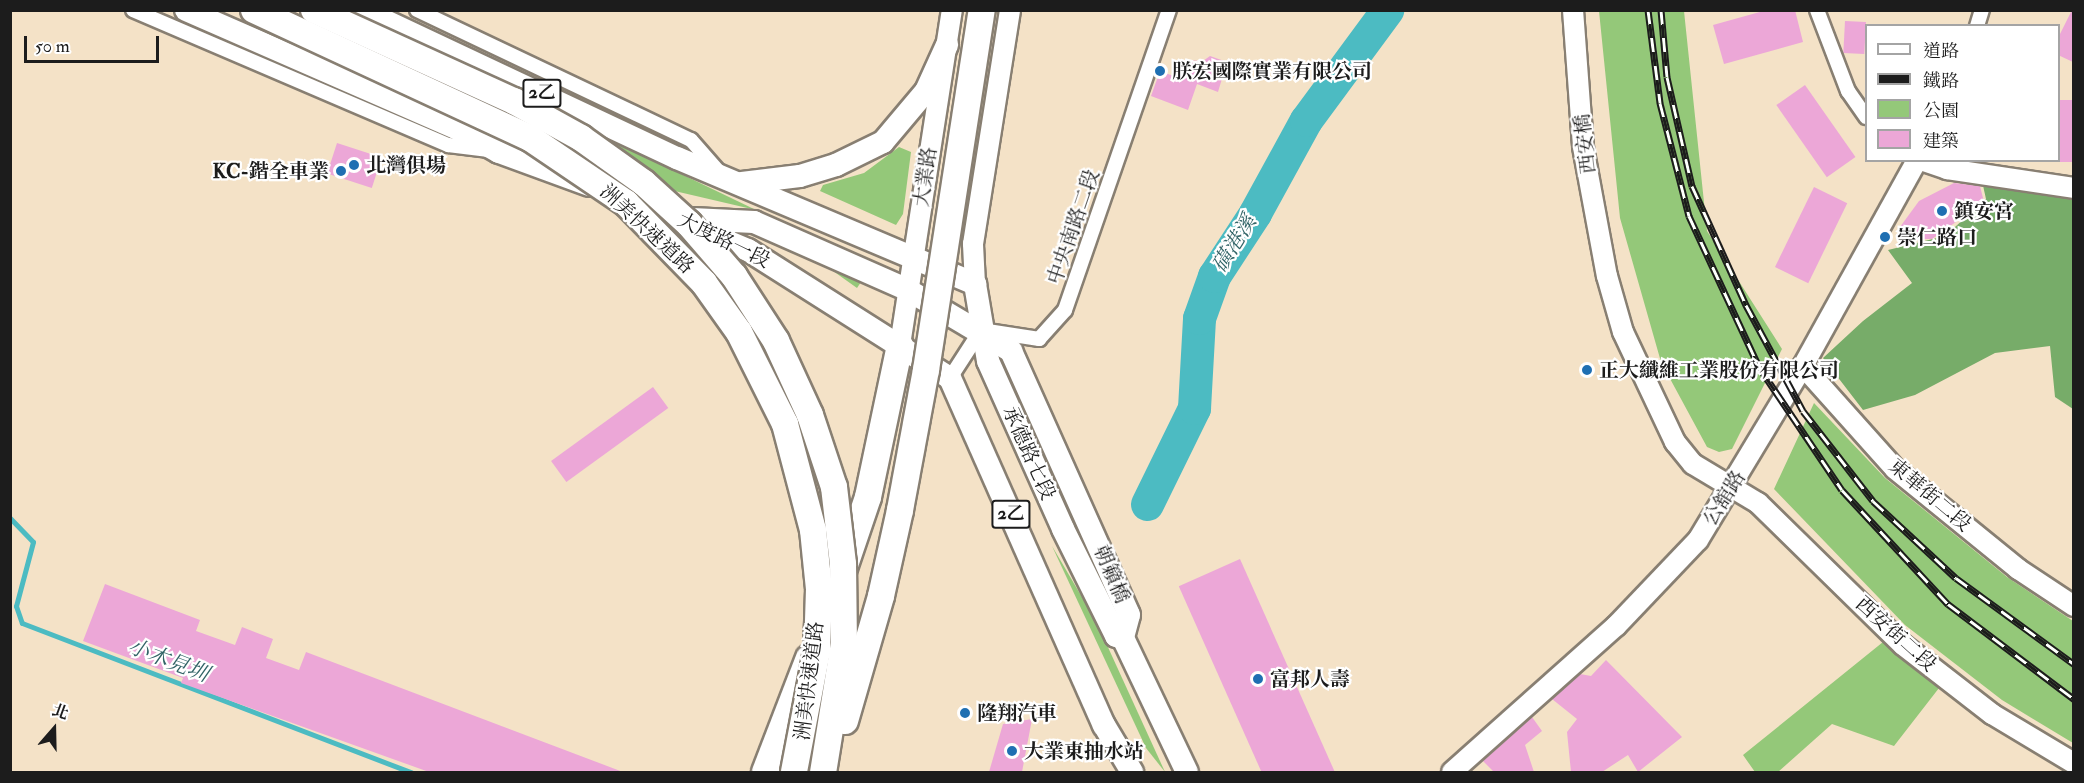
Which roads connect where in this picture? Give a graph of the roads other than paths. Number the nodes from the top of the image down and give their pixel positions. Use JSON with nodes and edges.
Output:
{"nodes":[{"id":1,"x":133,"y":10,"type":"edge"},
{"id":2,"x":186,"y":10,"type":"edge"},
{"id":3,"x":254,"y":10,"type":"edge"},
{"id":4,"x":314,"y":10,"type":"edge"},
{"id":5,"x":362,"y":10,"type":"edge"},
{"id":6,"x":417,"y":10,"type":"edge"},
{"id":7,"x":952,"y":10,"type":"edge"},
{"id":8,"x":982,"y":10,"type":"edge"},
{"id":9,"x":1010,"y":10,"type":"edge"},
{"id":10,"x":1169,"y":10,"type":"edge"},
{"id":11,"x":1573,"y":10,"type":"edge"},
{"id":12,"x":1817,"y":10,"type":"edge"},
{"id":13,"x":947,"y":45,"type":"junction"},
{"id":14,"x":1865,"y":116,"type":"edge"},
{"id":15,"x":499,"y":152,"type":"junction"},
{"id":16,"x":1918,"y":162,"type":"edge"},
{"id":17,"x":1925,"y":162,"type":"edge"},
{"id":18,"x":732,"y":179,"type":"junction"},
{"id":19,"x":2073,"y":188,"type":"edge"},
{"id":20,"x":681,"y":219,"type":"junction"},
{"id":21,"x":913,"y":257,"type":"junction"},
{"id":22,"x":975,"y":284,"type":"junction"},
{"id":23,"x":909,"y":290,"type":"junction"},
{"id":24,"x":981,"y":330,"type":"junction"},
{"id":25,"x":900,"y":345,"type":"junction"},
{"id":26,"x":1803,"y":366,"type":"junction"},
{"id":27,"x":950,"y":378,"type":"junction"},
{"id":28,"x":1732,"y":487,"type":"junction"},
{"id":29,"x":1094,"y":534,"type":"joint"},
{"id":30,"x":1085,"y":573,"type":"joint"},
{"id":31,"x":2073,"y":606,"type":"edge"},
{"id":32,"x":1123,"y":638,"type":"junction"},
{"id":33,"x":2073,"y":763,"type":"edge"},
{"id":34,"x":765,"y":772,"type":"edge"},
{"id":35,"x":794,"y":772,"type":"edge"},
{"id":36,"x":823,"y":772,"type":"edge"},
{"id":37,"x":828,"y":772,"type":"edge"},
{"id":38,"x":1132,"y":772,"type":"edge"},
{"id":39,"x":1187,"y":772,"type":"edge"},
{"id":40,"x":1452,"y":772,"type":"edge"}],
"edges":[{"from":1,"to":15,"type":"street","name":"大度路一段"},
{"from":2,"to":15,"type":"main road","name":"大度路一段"},
{"from":3,"to":35,"type":"highway","name":"洲美快速道路","bridge":true},
{"from":4,"to":36,"type":"highway","name":"洲美快速道路","bridge":true},
{"from":5,"to":18,"type":"main road","number":"2乙"},
{"from":6,"to":18,"type":"street"},
{"from":7,"to":13,"type":"street","name":"大業路"},
{"from":8,"to":37,"type":"highway","bridge":true},
{"from":9,"to":22,"type":"street"},
{"from":10,"to":24,"type":"street","name":"中央南路二段"},
{"from":11,"to":28,"type":"street","name":"西安橋"},
{"from":12,"to":14,"type":"street"},
{"from":13,"to":18,"type":"main road"},
{"from":13,"to":21,"type":"street","name":"大業路"},
{"from":15,"to":20,"type":"main road","name":"大度路一段"},
{"from":16,"to":26,"type":"street","name":"公舘路"},
{"from":17,"to":19,"type":"street","name":"公舘路"},
{"from":18,"to":21,"type":"main road","number":"2乙"},
{"from":20,"to":23,"type":"main road"},
{"from":20,"to":25,"type":"main road","name":"大度路一段"},
{"from":21,"to":22,"type":"main road","number":"2乙"},
{"from":21,"to":23,"type":"street","name":"大業路"},
{"from":22,"to":24,"type":"main road","name":"承德路七段","number":"2乙"},
{"from":23,"to":24,"type":"main road"},
{"from":23,"to":25,"type":"street","name":"大業路"},
{"from":24,"to":27,"type":"street"},
{"from":24,"to":29,"type":"main road","name":"承德路七段"},
{"from":24,"to":30,"type":"main road","name":"承德路七段","number":"2乙"},
{"from":25,"to":27,"type":"main road"},
{"from":25,"to":34,"type":"highway"},
{"from":26,"to":28,"type":"street","name":"公舘路"},
{"from":26,"to":31,"type":"street","name":"東華街二段"},
{"from":27,"to":38,"type":"main road","number":"2乙"},
{"from":28,"to":33,"type":"street","name":"西安街二段"},
{"from":28,"to":40,"type":"street","name":"公舘路"},
{"from":29,"to":32,"type":"main road","name":"朝籟橋"},
{"from":30,"to":32,"type":"main road","name":"朝籟橋","number":"2乙"},
{"from":32,"to":39,"type":"main road","number":"2乙"}]}
